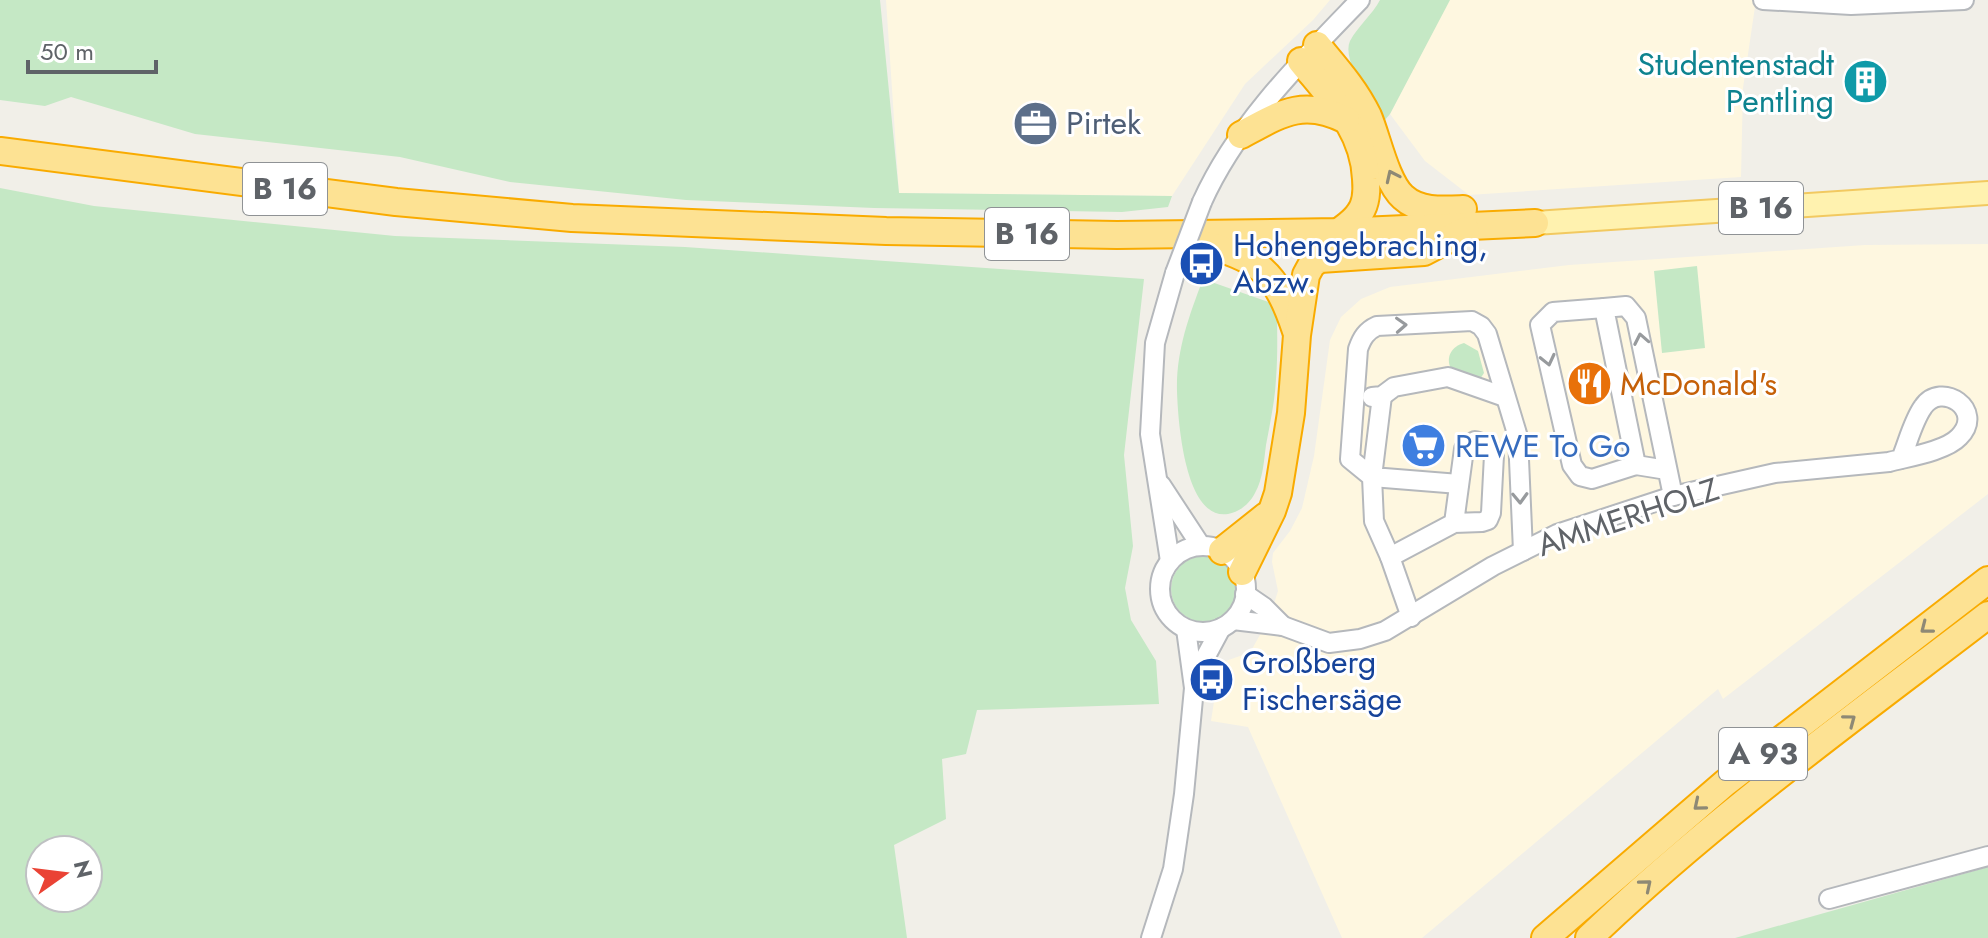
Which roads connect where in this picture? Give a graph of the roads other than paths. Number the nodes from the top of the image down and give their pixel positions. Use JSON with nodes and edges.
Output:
{"nodes":[{"id":1,"x":1360,"y":0,"type":"edge"},
{"id":2,"x":1763,"y":0,"type":"edge"},
{"id":3,"x":1964,"y":0,"type":"edge"},
{"id":4,"x":1309,"y":53,"type":"junction"},
{"id":5,"x":1349,"y":122,"type":"junction"},
{"id":6,"x":1241,"y":135,"type":"junction"},
{"id":7,"x":0,"y":151,"type":"edge"},
{"id":8,"x":1988,"y":193,"type":"edge"},
{"id":9,"x":1535,"y":223,"type":"junction"},
{"id":10,"x":1473,"y":226,"type":"junction"},
{"id":11,"x":1339,"y":232,"type":"junction"},
{"id":12,"x":1168,"y":235,"type":"junction"},
{"id":13,"x":1604,"y":308,"type":"junction"},
{"id":14,"x":1297,"y":335,"type":"junction"},
{"id":15,"x":1382,"y":396,"type":"junction"},
{"id":16,"x":1505,"y":397,"type":"junction"},
{"id":17,"x":1354,"y":399,"type":"junction"},
{"id":18,"x":1901,"y":459,"type":"dead end"},
{"id":19,"x":1636,"y":465,"type":"junction"},
{"id":20,"x":1667,"y":470,"type":"junction"},
{"id":21,"x":1157,"y":477,"type":"junction"},
{"id":22,"x":1372,"y":477,"type":"junction"},
{"id":23,"x":1459,"y":484,"type":"junction"},
{"id":24,"x":1673,"y":496,"type":"junction"},
{"id":25,"x":1272,"y":511,"type":"junction"},
{"id":26,"x":1454,"y":523,"type":"junction"},
{"id":27,"x":1212,"y":549,"type":"junction"},
{"id":28,"x":1523,"y":551,"type":"junction"},
{"id":29,"x":1390,"y":557,"type":"junction"},
{"id":30,"x":1170,"y":561,"type":"junction"},
{"id":31,"x":1988,"y":580,"type":"edge"},
{"id":32,"x":1244,"y":583,"type":"junction"},
{"id":33,"x":1988,"y":615,"type":"edge"},
{"id":34,"x":1411,"y":617,"type":"junction"},
{"id":35,"x":1227,"y":624,"type":"junction"},
{"id":36,"x":1283,"y":626,"type":"junction"},
{"id":37,"x":1186,"y":629,"type":"junction"},
{"id":38,"x":1194,"y":688,"type":"junction"},
{"id":39,"x":1988,"y":856,"type":"edge"},
{"id":40,"x":1829,"y":899,"type":"dead end"},
{"id":41,"x":1151,"y":938,"type":"edge"},
{"id":42,"x":1545,"y":938,"type":"edge"},
{"id":43,"x":1589,"y":938,"type":"edge"}],
"edges":[{"from":1,"to":4,"type":"street"},
{"from":2,"to":3,"type":"street"},
{"from":4,"to":5,"type":"highway"},
{"from":4,"to":6,"type":"street"},
{"from":9,"to":4,"type":"highway","one_way":true},
{"from":5,"to":6,"type":"highway"},
{"from":5,"to":11,"type":"highway"},
{"from":6,"to":21,"type":"street","bridge":true},
{"from":7,"to":12,"type":"highway","number":"B 16"},
{"from":8,"to":9,"type":"main road","number":"B 16"},
{"from":9,"to":10,"type":"highway","number":"B 16"},
{"from":10,"to":11,"type":"highway","number":"B 16"},
{"from":10,"to":14,"type":"highway"},
{"from":11,"to":12,"type":"highway","number":"B 16"},
{"from":12,"to":14,"type":"highway"},
{"from":13,"to":19,"type":"street"},
{"from":13,"to":19,"type":"street","one_way":true},
{"from":20,"to":13,"type":"street","one_way":true},
{"from":14,"to":25,"type":"highway"},
{"from":15,"to":16,"type":"street"},
{"from":15,"to":17,"type":"street"},
{"from":15,"to":22,"type":"street"},
{"from":17,"to":16,"type":"street","one_way":true},
{"from":16,"to":28,"type":"street","one_way":true},
{"from":17,"to":22,"type":"street"},
{"from":18,"to":24,"type":"street","name":"AMMERHOLZ"},
{"from":19,"to":20,"type":"street"},
{"from":20,"to":24,"type":"street"},
{"from":21,"to":27,"type":"street"},
{"from":21,"to":30,"type":"street"},
{"from":22,"to":23,"type":"street"},
{"from":22,"to":29,"type":"street"},
{"from":23,"to":26,"type":"street"},
{"from":23,"to":26,"type":"street"},
{"from":24,"to":28,"type":"street","name":"AMMERHOLZ"},
{"from":25,"to":27,"type":"highway"},
{"from":25,"to":32,"type":"highway"},
{"from":26,"to":29,"type":"street"},
{"from":27,"to":30,"type":"street"},
{"from":27,"to":32,"type":"street"},
{"from":28,"to":34,"type":"street","name":"AMMERHOLZ"},
{"from":29,"to":34,"type":"street"},
{"from":30,"to":37,"type":"street"},
{"from":31,"to":42,"type":"highway","number":"A 93","one_way":true},
{"from":32,"to":35,"type":"street"},
{"from":32,"to":36,"type":"street","name":"AMMERHOLZ"},
{"from":43,"to":33,"type":"highway","number":"A 93","one_way":true},
{"from":34,"to":36,"type":"street","name":"AMMERHOLZ"},
{"from":35,"to":36,"type":"street","name":"AMMERHOLZ"},
{"from":35,"to":37,"type":"street"},
{"from":35,"to":38,"type":"street"},
{"from":37,"to":38,"type":"street"},
{"from":38,"to":41,"type":"street"},
{"from":39,"to":40,"type":"street"}]}
